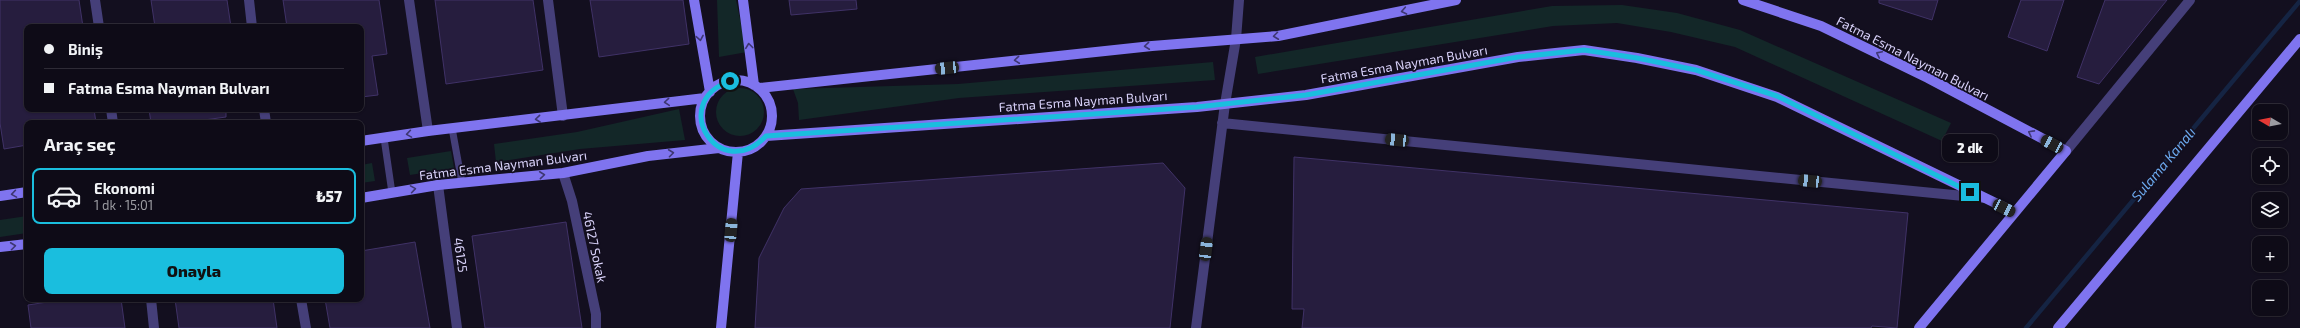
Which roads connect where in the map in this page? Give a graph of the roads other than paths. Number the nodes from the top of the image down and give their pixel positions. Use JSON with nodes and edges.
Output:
{"nodes":[{"id":1,"x":95,"y":0,"type":"edge"},
{"id":2,"x":249,"y":0,"type":"edge"},
{"id":3,"x":409,"y":0,"type":"edge"},
{"id":4,"x":548,"y":0,"type":"edge"},
{"id":5,"x":694,"y":0,"type":"edge"},
{"id":6,"x":743,"y":0,"type":"edge"},
{"id":7,"x":1239,"y":0,"type":"edge"},
{"id":8,"x":1456,"y":0,"type":"edge"},
{"id":9,"x":1743,"y":0,"type":"edge"},
{"id":10,"x":2190,"y":0,"type":"edge"},
{"id":11,"x":99,"y":24,"type":"edge"},
{"id":12,"x":252,"y":24,"type":"edge"},
{"id":13,"x":2300,"y":39,"type":"edge"},
{"id":14,"x":1236,"y":40,"type":"junction"},
{"id":15,"x":756,"y":86,"type":"junction"},
{"id":16,"x":708,"y":95,"type":"junction"},
{"id":17,"x":1225,"y":104,"type":"junction"},
{"id":18,"x":563,"y":116,"type":"junction"},
{"id":19,"x":1222,"y":123,"type":"junction"},
{"id":20,"x":452,"y":128,"type":"junction"},
{"id":21,"x":428,"y":131,"type":"junction"},
{"id":22,"x":766,"y":136,"type":"junction"},
{"id":23,"x":384,"y":138,"type":"junction"},
{"id":24,"x":364,"y":141,"type":"edge"},
{"id":25,"x":719,"y":148,"type":"junction"},
{"id":26,"x":2066,"y":151,"type":"junction"},
{"id":27,"x":738,"y":152,"type":"junction"},
{"id":28,"x":563,"y":173,"type":"junction"},
{"id":29,"x":462,"y":183,"type":"junction"},
{"id":30,"x":438,"y":185,"type":"junction"},
{"id":31,"x":24,"y":192,"type":"edge"},
{"id":32,"x":392,"y":193,"type":"junction"},
{"id":33,"x":0,"y":196,"type":"edge"},
{"id":34,"x":364,"y":198,"type":"edge"},
{"id":35,"x":1984,"y":198,"type":"junction"},
{"id":36,"x":2014,"y":212,"type":"junction"},
{"id":37,"x":24,"y":244,"type":"edge"},
{"id":38,"x":0,"y":247,"type":"edge"},
{"id":39,"x":151,"y":302,"type":"edge"},
{"id":40,"x":302,"y":302,"type":"edge"},
{"id":41,"x":154,"y":328,"type":"edge"},
{"id":42,"x":306,"y":328,"type":"edge"},
{"id":43,"x":457,"y":328,"type":"edge"},
{"id":44,"x":596,"y":328,"type":"edge"},
{"id":45,"x":721,"y":328,"type":"edge"},
{"id":46,"x":1196,"y":328,"type":"edge"},
{"id":47,"x":1919,"y":328,"type":"edge"},
{"id":48,"x":2058,"y":328,"type":"edge"}],
"edges":[{"from":1,"to":11,"type":"street"},
{"from":2,"to":12,"type":"street"},
{"from":3,"to":21,"type":"street"},
{"from":4,"to":18,"type":"street"},
{"from":5,"to":16,"type":"street","one_way":true},
{"from":15,"to":6,"type":"street","one_way":true},
{"from":7,"to":14,"type":"street"},
{"from":8,"to":14,"type":"street","one_way":true},
{"from":26,"to":9,"type":"street","name":"Fatma Esma Nayman Bulvarı","one_way":true},
{"from":10,"to":26,"type":"street"},
{"from":13,"to":48,"type":"street"},
{"from":14,"to":15,"type":"street","one_way":true},
{"from":14,"to":17,"type":"street"},
{"from":15,"to":16,"type":"street"},
{"from":15,"to":22,"type":"street"},
{"from":16,"to":18,"type":"street","one_way":true},
{"from":16,"to":25,"type":"street"},
{"from":17,"to":19,"type":"street"},
{"from":17,"to":22,"type":"street","name":"Fatma Esma Nayman Bulvarı"},
{"from":17,"to":35,"type":"street","name":"Fatma Esma Nayman Bulvarı"},
{"from":18,"to":20,"type":"street","one_way":true},
{"from":19,"to":35,"type":"street"},
{"from":19,"to":46,"type":"street"},
{"from":20,"to":21,"type":"street"},
{"from":20,"to":29,"type":"lane"},
{"from":21,"to":23,"type":"street","one_way":true},
{"from":22,"to":27,"type":"street"},
{"from":23,"to":24,"type":"street"},
{"from":23,"to":32,"type":"lane"},
{"from":25,"to":27,"type":"street"},
{"from":28,"to":25,"type":"street","name":"Fatma Esma Nayman Bulvarı","one_way":true},
{"from":26,"to":36,"type":"street"},
{"from":27,"to":45,"type":"street"},
{"from":29,"to":28,"type":"street","name":"Fatma Esma Nayman Bulvarı","one_way":true},
{"from":28,"to":44,"type":"street","name":"46127 Sokak"},
{"from":29,"to":30,"type":"street","name":"Fatma Esma Nayman Bulvarı"},
{"from":32,"to":30,"type":"street","name":"Fatma Esma Nayman Bulvarı","one_way":true},
{"from":30,"to":43,"type":"street","name":"46125"},
{"from":31,"to":33,"type":"street","one_way":true},
{"from":32,"to":34,"type":"street","name":"Fatma Esma Nayman Bulvarı"},
{"from":35,"to":36,"type":"street","name":"Fatma Esma Nayman Bulvarı"},
{"from":36,"to":47,"type":"street"},
{"from":38,"to":37,"type":"street","one_way":true},
{"from":39,"to":41,"type":"street"},
{"from":40,"to":42,"type":"street"}]}
